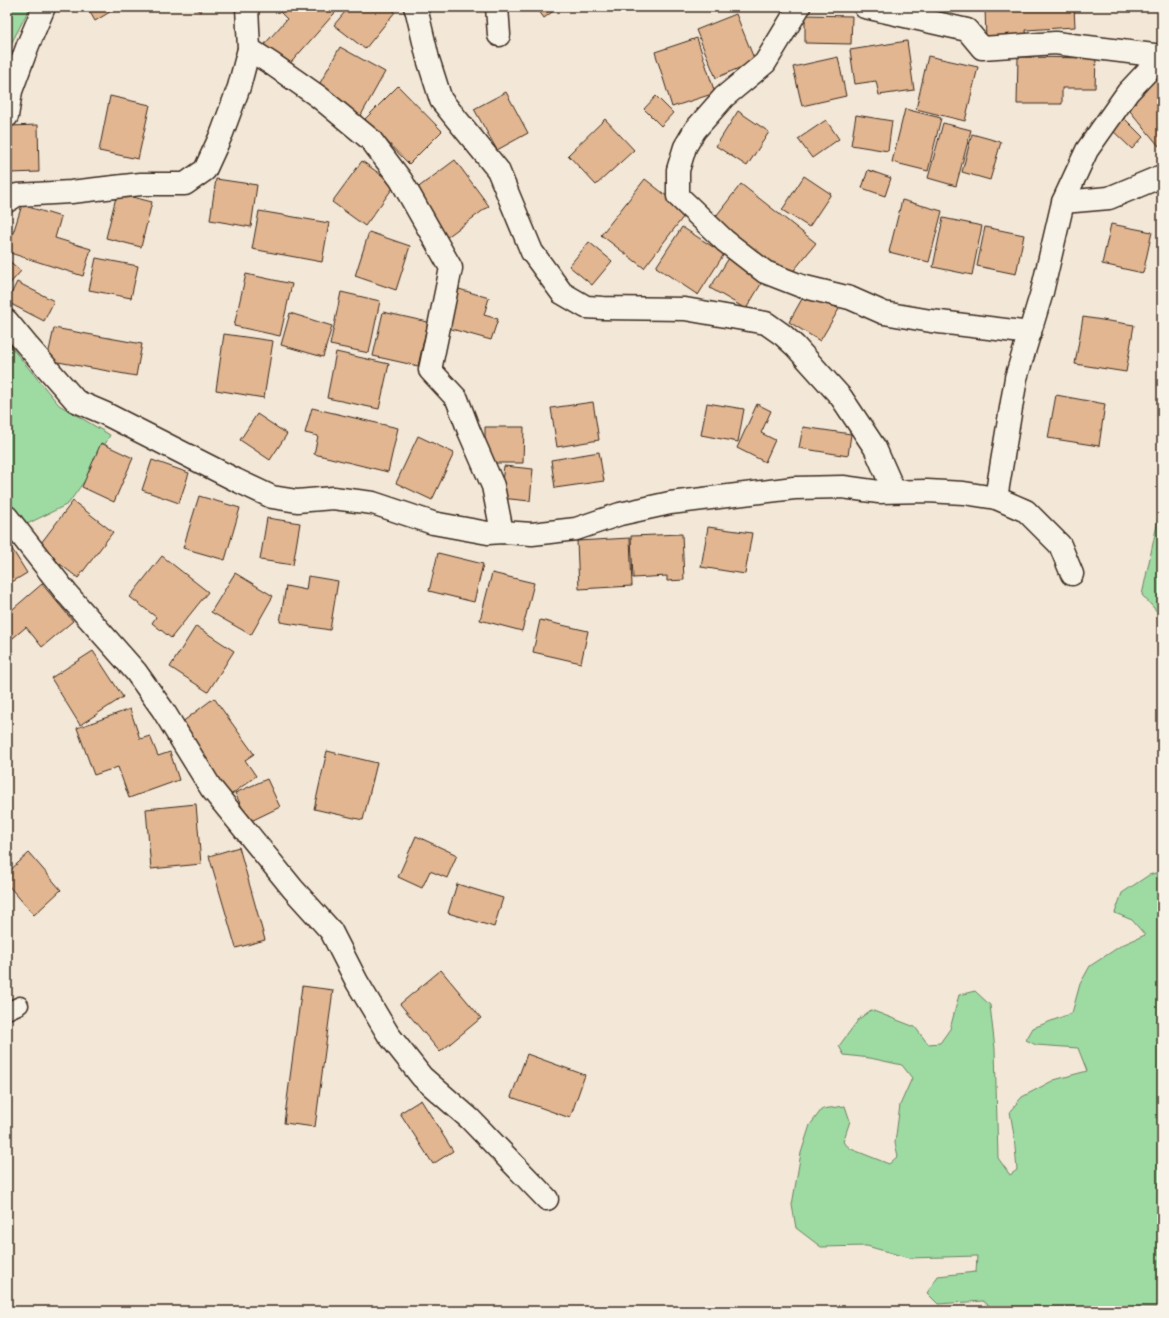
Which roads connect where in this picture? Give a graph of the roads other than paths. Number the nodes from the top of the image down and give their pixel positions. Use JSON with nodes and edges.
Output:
{"nodes":[{"id":1,"x":44,"y":7,"type":"edge"},
{"id":2,"x":247,"y":7,"type":"edge"},
{"id":3,"x":415,"y":7,"type":"edge"},
{"id":4,"x":497,"y":7,"type":"edge"},
{"id":5,"x":799,"y":7,"type":"edge"},
{"id":6,"x":865,"y":7,"type":"edge"},
{"id":7,"x":499,"y":35,"type":"dead end"},
{"id":8,"x":249,"y":49,"type":"junction"},
{"id":9,"x":1162,"y":56,"type":"edge"},
{"id":10,"x":7,"y":116,"type":"edge"},
{"id":11,"x":1162,"y":176,"type":"edge"},
{"id":12,"x":7,"y":201,"type":"edge"},
{"id":13,"x":1063,"y":202,"type":"junction"},
{"id":14,"x":7,"y":321,"type":"edge"},
{"id":15,"x":1030,"y":333,"type":"junction"},
{"id":16,"x":894,"y":491,"type":"junction"},
{"id":17,"x":996,"y":498,"type":"junction"},
{"id":18,"x":7,"y":517,"type":"edge"},
{"id":19,"x":502,"y":532,"type":"junction"},
{"id":20,"x":1072,"y":574,"type":"dead end"},
{"id":21,"x":547,"y":1199,"type":"dead end"}],
"edges":[{"from":1,"to":10,"type":"street"},
{"from":2,"to":8,"type":"street"},
{"from":3,"to":16,"type":"street"},
{"from":4,"to":7,"type":"street"},
{"from":5,"to":15,"type":"street"},
{"from":6,"to":9,"type":"street"},
{"from":8,"to":12,"type":"street"},
{"from":8,"to":19,"type":"street"},
{"from":9,"to":13,"type":"street"},
{"from":11,"to":13,"type":"street"},
{"from":13,"to":15,"type":"street"},
{"from":14,"to":19,"type":"street"},
{"from":15,"to":17,"type":"street"},
{"from":16,"to":17,"type":"street"},
{"from":16,"to":19,"type":"street"},
{"from":17,"to":20,"type":"street"},
{"from":18,"to":21,"type":"street"}]}
